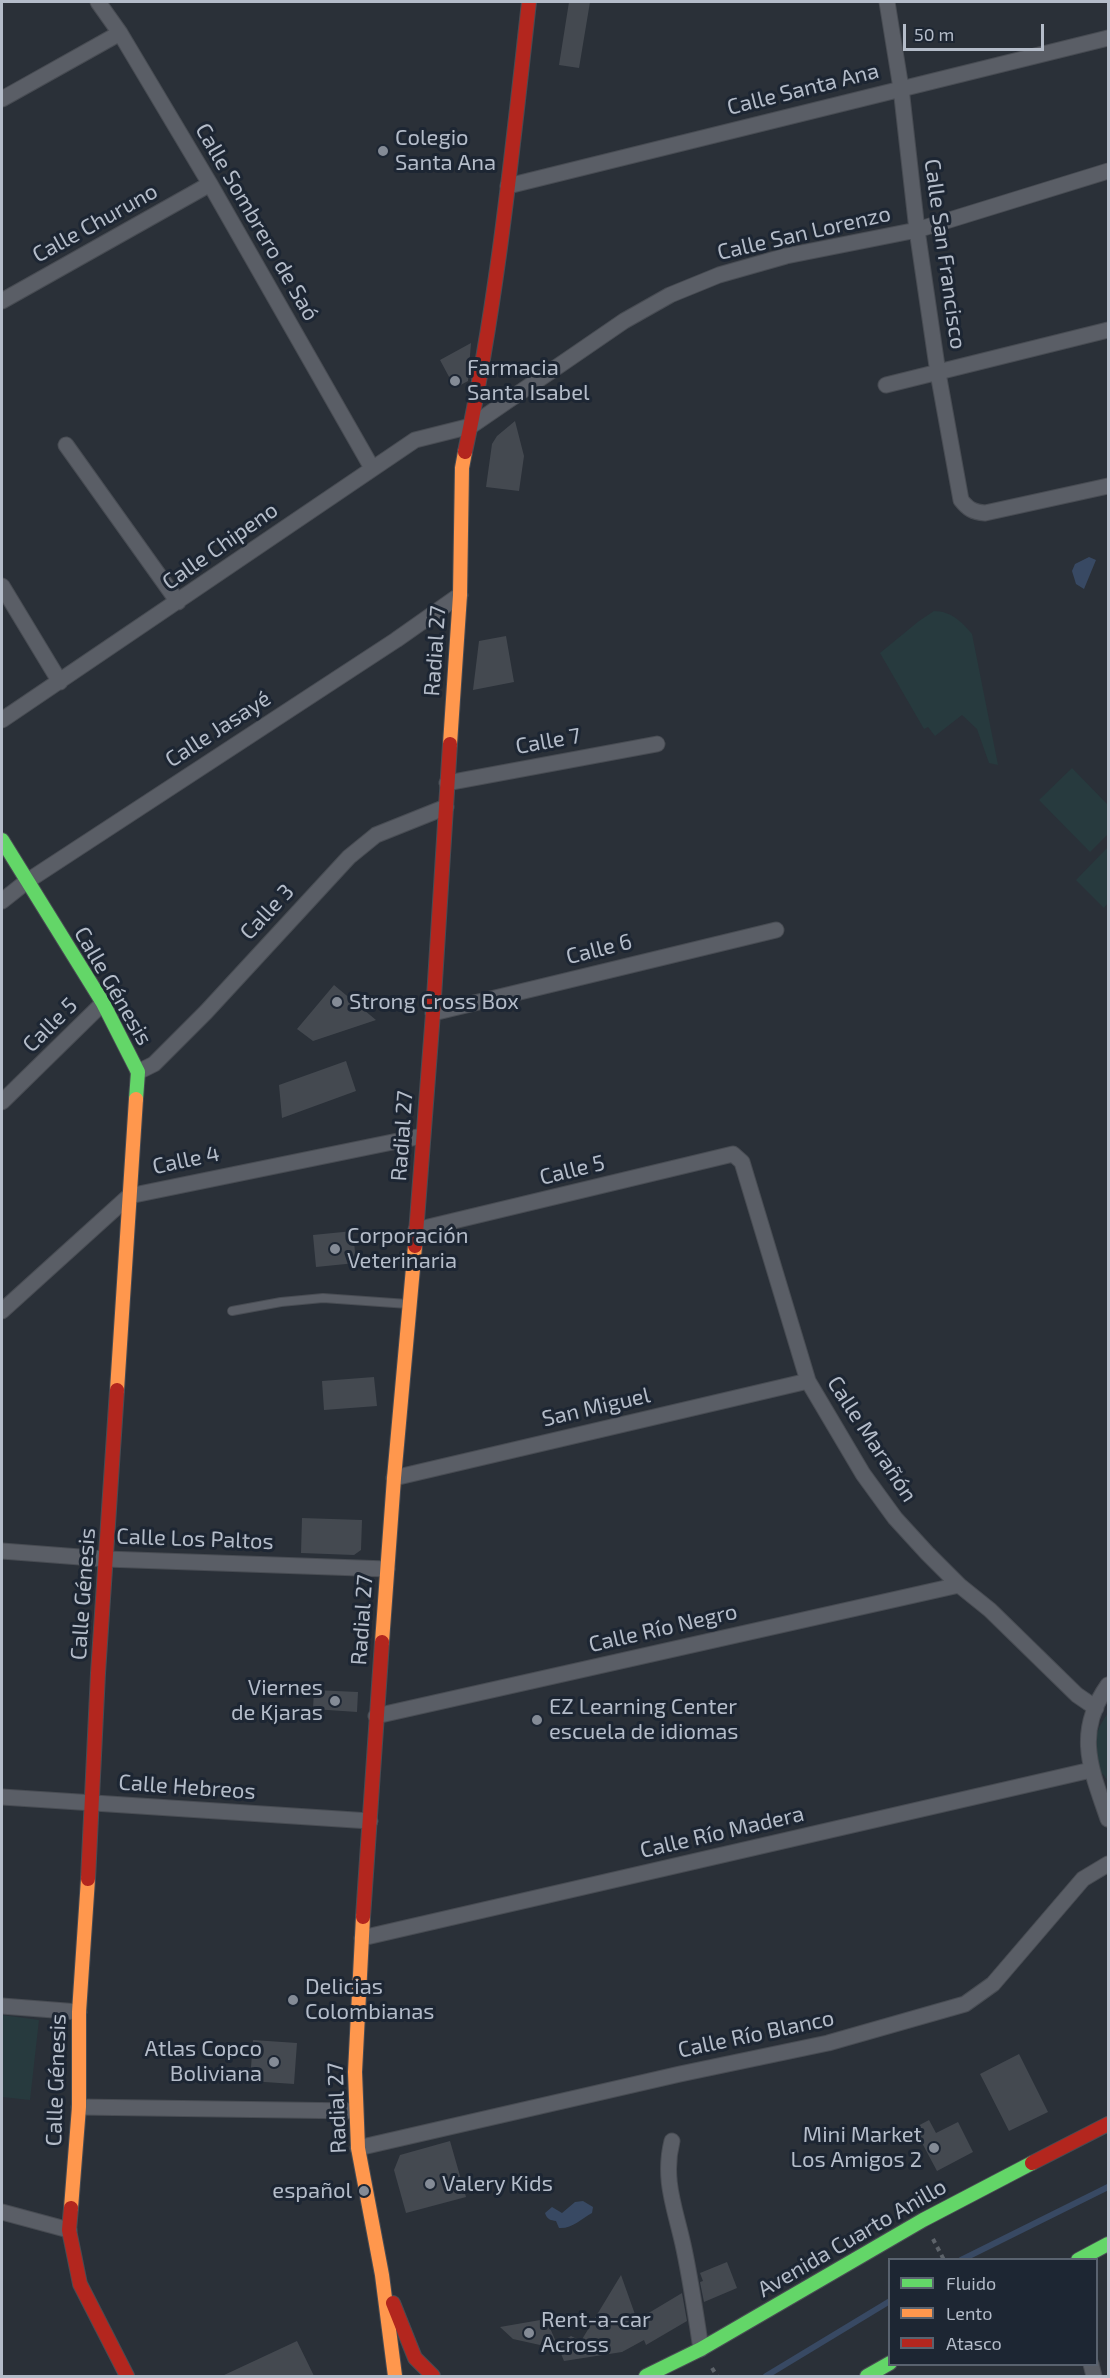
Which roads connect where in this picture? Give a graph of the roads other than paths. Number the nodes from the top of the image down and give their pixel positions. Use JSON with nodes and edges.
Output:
{"nodes":[{"id":1,"x":98,"y":2,"type":"edge"},
{"id":2,"x":529,"y":2,"type":"edge"},
{"id":3,"x":887,"y":2,"type":"edge"},
{"id":4,"x":120,"y":33,"type":"junction"},
{"id":5,"x":1108,"y":38,"type":"edge"},
{"id":6,"x":901,"y":88,"type":"junction"},
{"id":7,"x":2,"y":99,"type":"edge"},
{"id":8,"x":1108,"y":171,"type":"edge"},
{"id":9,"x":210,"y":184,"type":"junction"},
{"id":10,"x":508,"y":186,"type":"junction"},
{"id":11,"x":917,"y":230,"type":"junction"},
{"id":12,"x":2,"y":301,"type":"edge"},
{"id":13,"x":1108,"y":330,"type":"edge"},
{"id":14,"x":938,"y":373,"type":"junction"},
{"id":15,"x":886,"y":385,"type":"dead end"},
{"id":16,"x":471,"y":426,"type":"junction"},
{"id":17,"x":66,"y":445,"type":"dead end"},
{"id":18,"x":372,"y":468,"type":"junction"},
{"id":19,"x":1108,"y":486,"type":"edge"},
{"id":20,"x":2,"y":586,"type":"edge"},
{"id":21,"x":460,"y":595,"type":"junction"},
{"id":22,"x":178,"y":602,"type":"junction"},
{"id":23,"x":60,"y":682,"type":"junction"},
{"id":24,"x":2,"y":720,"type":"edge"},
{"id":25,"x":657,"y":744,"type":"dead end"},
{"id":26,"x":447,"y":783,"type":"junction"},
{"id":27,"x":446,"y":807,"type":"junction"},
{"id":28,"x":2,"y":840,"type":"edge"},
{"id":29,"x":26,"y":882,"type":"junction"},
{"id":30,"x":2,"y":901,"type":"edge"},
{"id":31,"x":776,"y":930,"type":"dead end"},
{"id":32,"x":103,"y":1003,"type":"junction"},
{"id":33,"x":433,"y":1013,"type":"junction"},
{"id":34,"x":138,"y":1072,"type":"junction"},
{"id":35,"x":2,"y":1102,"type":"edge"},
{"id":36,"x":422,"y":1136,"type":"junction"},
{"id":37,"x":737,"y":1156,"type":"joint"},
{"id":38,"x":129,"y":1196,"type":"junction"},
{"id":39,"x":416,"y":1230,"type":"junction"},
{"id":40,"x":410,"y":1304,"type":"junction"},
{"id":41,"x":2,"y":1311,"type":"edge"},
{"id":42,"x":232,"y":1311,"type":"dead end"},
{"id":43,"x":808,"y":1381,"type":"junction"},
{"id":44,"x":394,"y":1478,"type":"junction"},
{"id":45,"x":2,"y":1551,"type":"edge"},
{"id":46,"x":106,"y":1559,"type":"junction"},
{"id":47,"x":387,"y":1569,"type":"junction"},
{"id":48,"x":959,"y":1585,"type":"junction"},
{"id":49,"x":1108,"y":1685,"type":"edge"},
{"id":50,"x":1096,"y":1708,"type":"junction"},
{"id":51,"x":376,"y":1716,"type":"junction"},
{"id":52,"x":1091,"y":1770,"type":"junction"},
{"id":53,"x":2,"y":1797,"type":"edge"},
{"id":54,"x":93,"y":1803,"type":"junction"},
{"id":55,"x":1108,"y":1819,"type":"edge"},
{"id":56,"x":370,"y":1821,"type":"junction"},
{"id":57,"x":1108,"y":1864,"type":"edge"},
{"id":58,"x":362,"y":1938,"type":"junction"},
{"id":59,"x":2,"y":2006,"type":"edge"},
{"id":60,"x":79,"y":2012,"type":"junction"},
{"id":61,"x":79,"y":2107,"type":"junction"},
{"id":62,"x":355,"y":2111,"type":"junction"},
{"id":63,"x":1108,"y":2124,"type":"edge"},
{"id":64,"x":1108,"y":2128,"type":"edge"},
{"id":65,"x":1081,"y":2138,"type":"junction"},
{"id":66,"x":672,"y":2141,"type":"dead end"},
{"id":67,"x":358,"y":2148,"type":"junction"},
{"id":68,"x":2,"y":2212,"type":"edge"},
{"id":69,"x":69,"y":2230,"type":"junction"},
{"id":70,"x":1108,"y":2244,"type":"edge"},
{"id":71,"x":1080,"y":2258,"type":"edge"},
{"id":72,"x":382,"y":2275,"type":"junction"},
{"id":73,"x":701,"y":2349,"type":"junction"},
{"id":74,"x":888,"y":2364,"type":"edge"},
{"id":75,"x":127,"y":2376,"type":"edge"},
{"id":76,"x":395,"y":2376,"type":"edge"},
{"id":77,"x":433,"y":2376,"type":"edge"},
{"id":78,"x":646,"y":2376,"type":"edge"},
{"id":79,"x":867,"y":2376,"type":"edge"}],
"edges":[{"from":1,"to":4,"type":"street","name":"Calle Sombrero de Saó"},
{"from":2,"to":10,"type":"main road","name":"Radial 27"},
{"from":3,"to":6,"type":"street","name":"Calle San Francisco"},
{"from":4,"to":7,"type":"street"},
{"from":4,"to":9,"type":"street","name":"Calle Sombrero de Saó"},
{"from":5,"to":6,"type":"street","name":"Calle Santa Ana"},
{"from":6,"to":10,"type":"street","name":"Calle Santa Ana"},
{"from":6,"to":11,"type":"street","name":"Calle San Francisco"},
{"from":8,"to":11,"type":"street","name":"Calle San Lorenzo"},
{"from":9,"to":12,"type":"street","name":"Calle Churuno"},
{"from":9,"to":18,"type":"street","name":"Calle Sombrero de Saó"},
{"from":10,"to":16,"type":"main road","name":"Radial 27"},
{"from":11,"to":14,"type":"street","name":"Calle San Francisco"},
{"from":11,"to":16,"type":"street","name":"Calle San Lorenzo"},
{"from":13,"to":14,"type":"street"},
{"from":14,"to":15,"type":"street"},
{"from":14,"to":19,"type":"street","name":"Calle San Francisco"},
{"from":16,"to":18,"type":"street","name":"Calle Chipeno"},
{"from":16,"to":21,"type":"main road","name":"Radial 27"},
{"from":17,"to":22,"type":"street"},
{"from":18,"to":22,"type":"street","name":"Calle Chipeno"},
{"from":20,"to":23,"type":"street"},
{"from":21,"to":26,"type":"main road","name":"Radial 27"},
{"from":21,"to":29,"type":"street","name":"Calle Jasayé"},
{"from":22,"to":23,"type":"street","name":"Calle Chipeno"},
{"from":23,"to":24,"type":"street","name":"Calle Chipeno"},
{"from":25,"to":26,"type":"street","name":"Calle 7"},
{"from":26,"to":27,"type":"main road","name":"Radial 27"},
{"from":27,"to":33,"type":"main road","name":"Radial 27"},
{"from":27,"to":34,"type":"street","name":"Calle 3"},
{"from":28,"to":29,"type":"main road","name":"Calle Génesis"},
{"from":29,"to":30,"type":"street","name":"Calle Jasayé"},
{"from":29,"to":32,"type":"main road","name":"Calle Génesis"},
{"from":31,"to":33,"type":"street","name":"Calle 6"},
{"from":32,"to":34,"type":"main road","name":"Calle Génesis"},
{"from":32,"to":35,"type":"street","name":"Calle 5"},
{"from":33,"to":36,"type":"main road","name":"Radial 27"},
{"from":34,"to":38,"type":"main road","name":"Calle Génesis"},
{"from":36,"to":38,"type":"street","name":"Calle 4"},
{"from":36,"to":39,"type":"main road","name":"Radial 27"},
{"from":37,"to":39,"type":"street","name":"Calle 5"},
{"from":37,"to":43,"type":"street","name":"Calle Marañón"},
{"from":38,"to":41,"type":"street","name":"Calle 4"},
{"from":38,"to":46,"type":"main road","name":"Calle Génesis"},
{"from":39,"to":40,"type":"main road","name":"Radial 27"},
{"from":40,"to":42,"type":"lane"},
{"from":40,"to":44,"type":"main road","name":"Radial 27"},
{"from":43,"to":44,"type":"street","name":"San Miguel"},
{"from":43,"to":48,"type":"street","name":"Calle Marañón"},
{"from":44,"to":47,"type":"main road","name":"Radial 27"},
{"from":45,"to":46,"type":"street","name":"Calle Los Paltos"},
{"from":46,"to":47,"type":"street","name":"Calle Los Paltos"},
{"from":46,"to":54,"type":"main road","name":"Calle Génesis"},
{"from":47,"to":51,"type":"main road","name":"Radial 27"},
{"from":48,"to":50,"type":"street","name":"Calle Marañón"},
{"from":48,"to":51,"type":"street","name":"Calle Río Negro"},
{"from":49,"to":50,"type":"street"},
{"from":50,"to":52,"type":"street"},
{"from":51,"to":56,"type":"main road","name":"Radial 27"},
{"from":52,"to":55,"type":"street"},
{"from":52,"to":58,"type":"street","name":"Calle Río Madera"},
{"from":53,"to":54,"type":"street","name":"Calle Hebreos"},
{"from":54,"to":56,"type":"street","name":"Calle Hebreos"},
{"from":54,"to":60,"type":"main road","name":"Calle Génesis"},
{"from":56,"to":58,"type":"main road","name":"Radial 27"},
{"from":57,"to":67,"type":"street","name":"Calle Río Blanco"},
{"from":58,"to":62,"type":"main road","name":"Radial 27"},
{"from":59,"to":60,"type":"street"},
{"from":60,"to":61,"type":"main road","name":"Calle Génesis"},
{"from":61,"to":62,"type":"street"},
{"from":61,"to":69,"type":"main road","name":"Calle Génesis"},
{"from":62,"to":67,"type":"main road","name":"Radial 27"},
{"from":63,"to":65,"type":"main road","name":"Avenida Cuarto Anillo"},
{"from":64,"to":65,"type":"main road","name":"Avenida Cuarto Anillo"},
{"from":65,"to":73,"type":"main road","name":"Avenida Cuarto Anillo"},
{"from":66,"to":73,"type":"street"},
{"from":67,"to":72,"type":"main road","name":"Radial 27"},
{"from":68,"to":69,"type":"street"},
{"from":69,"to":75,"type":"main road","name":"Calle Génesis"},
{"from":70,"to":71,"type":"main road"},
{"from":72,"to":76,"type":"main road","name":"Radial 27"},
{"from":72,"to":77,"type":"main road","name":"Radial 27"},
{"from":73,"to":78,"type":"main road","name":"Avenida Cuarto Anillo"},
{"from":74,"to":79,"type":"main road"}]}
